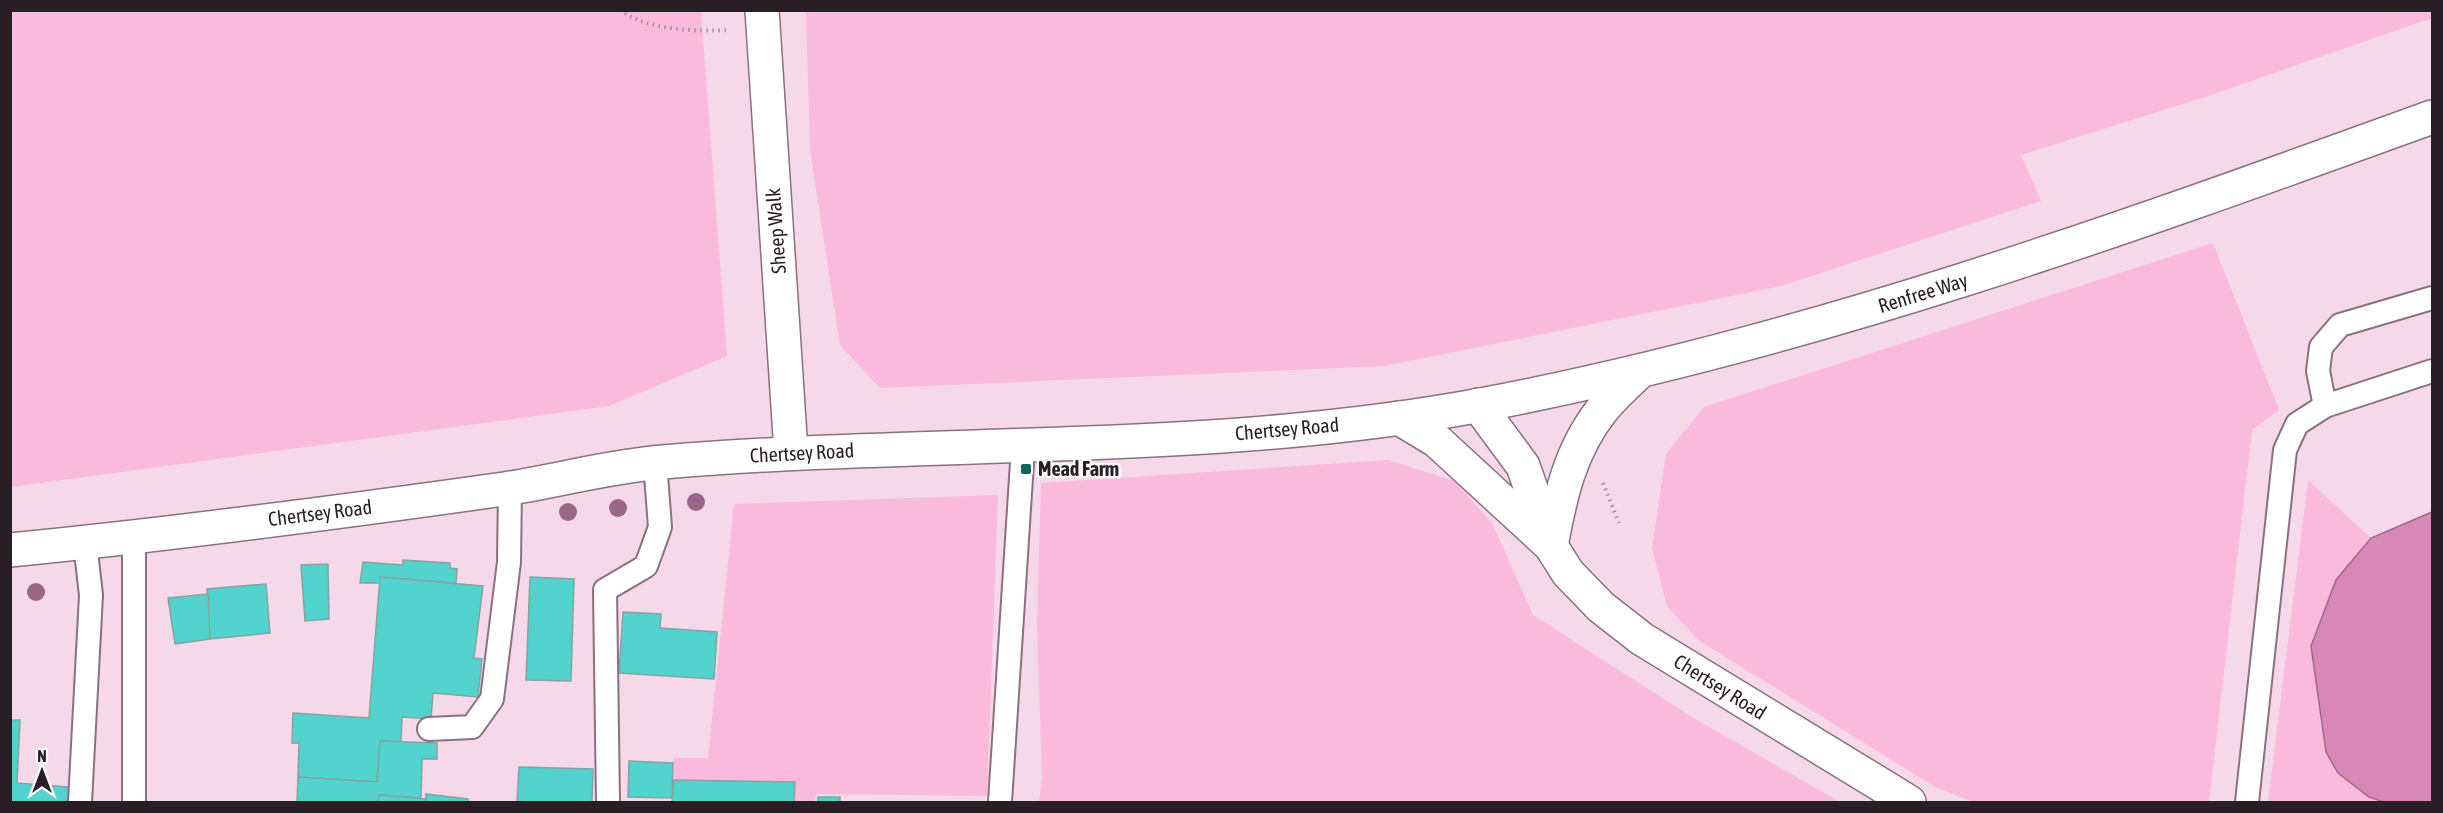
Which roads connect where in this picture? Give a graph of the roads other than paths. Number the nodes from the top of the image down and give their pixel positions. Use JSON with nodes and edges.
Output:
{"nodes":[{"id":1,"x":762,"y":19,"type":"edge"},
{"id":2,"x":2433,"y":117,"type":"edge"},
{"id":3,"x":2433,"y":298,"type":"edge"},
{"id":4,"x":2433,"y":371,"type":"edge"},
{"id":5,"x":1638,"y":374,"type":"junction"},
{"id":6,"x":1478,"y":405,"type":"junction"},
{"id":7,"x":2325,"y":406,"type":"junction"},
{"id":8,"x":1399,"y":418,"type":"junction"},
{"id":9,"x":1023,"y":447,"type":"junction"},
{"id":10,"x":790,"y":452,"type":"junction"},
{"id":11,"x":655,"y":462,"type":"junction"},
{"id":12,"x":510,"y":488,"type":"junction"},
{"id":13,"x":134,"y":536,"type":"junction"},
{"id":14,"x":85,"y":543,"type":"junction"},
{"id":15,"x":1551,"y":546,"type":"junction"},
{"id":16,"x":10,"y":550,"type":"edge"},
{"id":17,"x":429,"y":729,"type":"dead end"},
{"id":18,"x":80,"y":802,"type":"edge"},
{"id":19,"x":134,"y":802,"type":"edge"},
{"id":20,"x":608,"y":802,"type":"edge"},
{"id":21,"x":1000,"y":802,"type":"edge"},
{"id":22,"x":1909,"y":802,"type":"edge"},
{"id":23,"x":2247,"y":802,"type":"edge"}],
"edges":[{"from":1,"to":10,"type":"main road","name":"Sheep Walk"},
{"from":2,"to":5,"type":"main road","name":"Renfree Way"},
{"from":3,"to":7,"type":"lane"},
{"from":4,"to":7,"type":"lane"},
{"from":5,"to":6,"type":"main road","name":"Renfree Way"},
{"from":5,"to":15,"type":"main road"},
{"from":6,"to":8,"type":"main road","name":"Renfree Way"},
{"from":6,"to":15,"type":"main road","name":"Chertsey Road"},
{"from":7,"to":23,"type":"lane"},
{"from":8,"to":9,"type":"main road","name":"Chertsey Road"},
{"from":8,"to":15,"type":"main road","name":"Chertsey Road"},
{"from":9,"to":10,"type":"main road","name":"Chertsey Road"},
{"from":9,"to":21,"type":"lane"},
{"from":10,"to":11,"type":"main road","name":"Chertsey Road"},
{"from":11,"to":12,"type":"main road","name":"Chertsey Road"},
{"from":11,"to":20,"type":"lane"},
{"from":12,"to":13,"type":"main road","name":"Chertsey Road"},
{"from":12,"to":17,"type":"lane"},
{"from":13,"to":14,"type":"main road","name":"Chertsey Road"},
{"from":13,"to":19,"type":"lane"},
{"from":14,"to":16,"type":"main road","name":"Chertsey Road"},
{"from":14,"to":18,"type":"lane"},
{"from":15,"to":22,"type":"main road","name":"Chertsey Road"}]}
